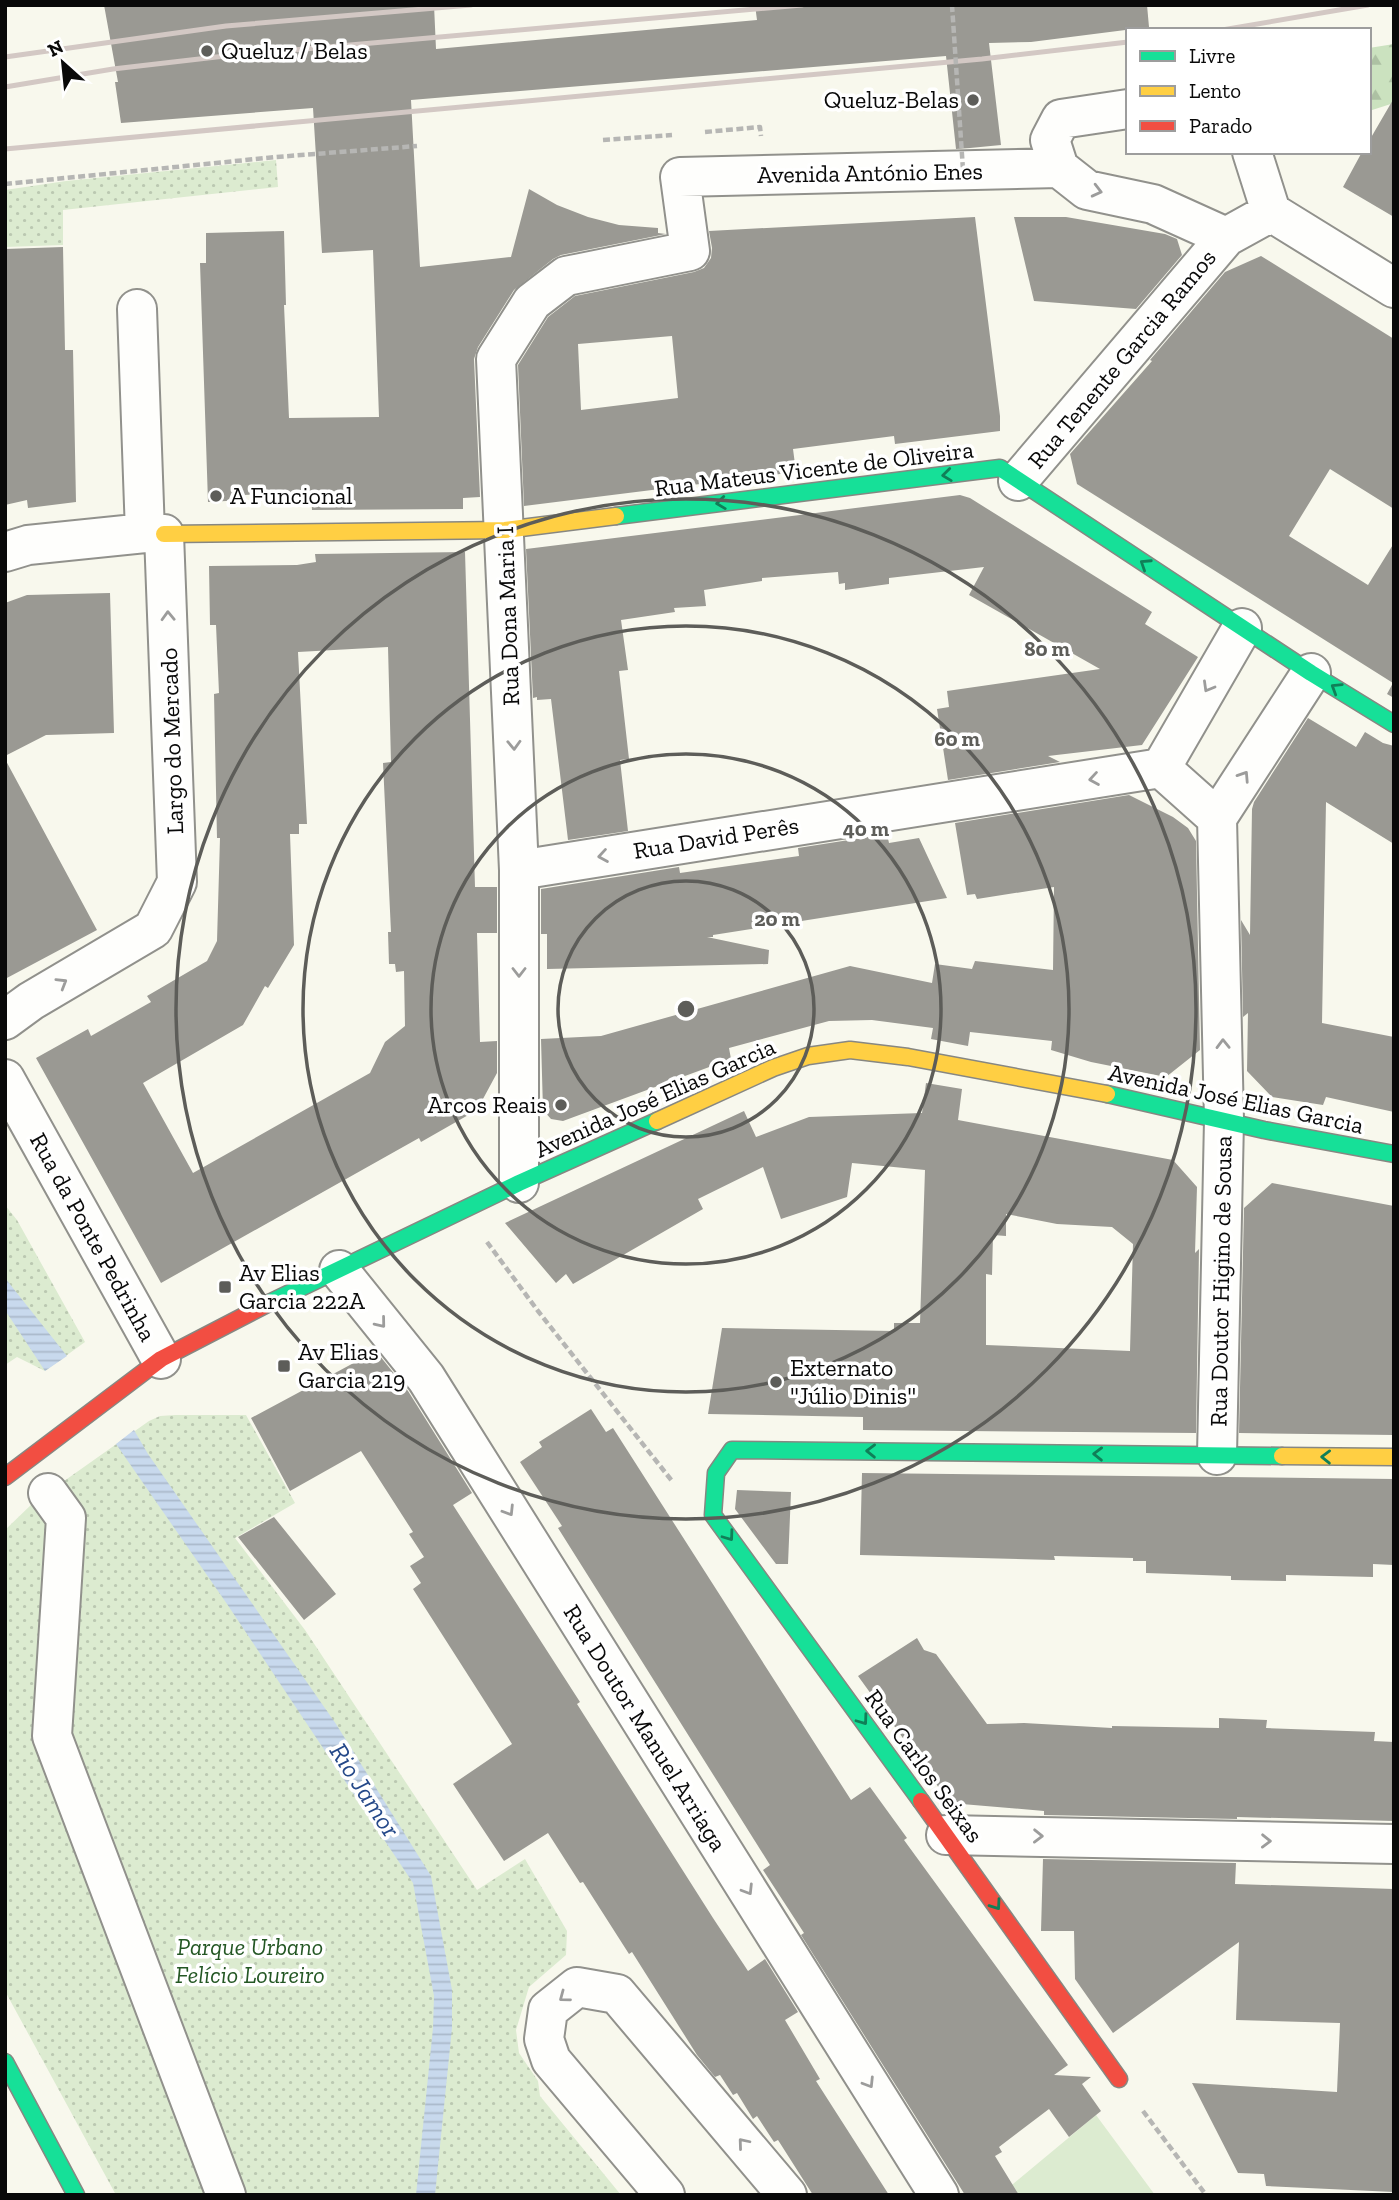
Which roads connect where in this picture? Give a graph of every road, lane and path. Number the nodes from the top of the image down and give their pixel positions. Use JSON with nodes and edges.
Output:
{"nodes":[{"id":1,"x":952,"y":5,"type":"edge"},
{"id":2,"x":1126,"y":109,"type":"edge"},
{"id":3,"x":417,"y":146,"type":"dead end"},
{"id":4,"x":1253,"y":154,"type":"edge"},
{"id":5,"x":1059,"y":168,"type":"junction"},
{"id":6,"x":963,"y":170,"type":"junction"},
{"id":7,"x":680,"y":177,"type":"joint"},
{"id":8,"x":5,"y":184,"type":"edge"},
{"id":9,"x":1271,"y":212,"type":"junction"},
{"id":10,"x":1226,"y":237,"type":"junction"},
{"id":11,"x":1394,"y":288,"type":"edge"},
{"id":12,"x":137,"y":309,"type":"dead end"},
{"id":13,"x":1018,"y":481,"type":"junction"},
{"id":14,"x":505,"y":530,"type":"junction"},
{"id":15,"x":155,"y":533,"type":"junction"},
{"id":16,"x":5,"y":552,"type":"edge"},
{"id":17,"x":1242,"y":628,"type":"junction"},
{"id":18,"x":1311,"y":673,"type":"junction"},
{"id":19,"x":1394,"y":724,"type":"edge"},
{"id":20,"x":1161,"y":768,"type":"junction"},
{"id":21,"x":1217,"y":818,"type":"junction"},
{"id":22,"x":519,"y":870,"type":"junction"},
{"id":23,"x":5,"y":1020,"type":"edge"},
{"id":24,"x":5,"y":1079,"type":"edge"},
{"id":25,"x":1224,"y":1120,"type":"junction"},
{"id":26,"x":1394,"y":1154,"type":"edge"},
{"id":27,"x":519,"y":1184,"type":"junction"},
{"id":28,"x":463,"y":1210,"type":"junction"},
{"id":29,"x":339,"y":1270,"type":"junction"},
{"id":30,"x":148,"y":1369,"type":"junction"},
{"id":31,"x":1217,"y":1455,"type":"junction"},
{"id":32,"x":1394,"y":1457,"type":"edge"},
{"id":33,"x":5,"y":1477,"type":"edge"},
{"id":34,"x":48,"y":1493,"type":"dead end"},
{"id":35,"x":713,"y":1515,"type":"junction"},
{"id":36,"x":946,"y":1835,"type":"junction"},
{"id":37,"x":1394,"y":1843,"type":"edge"},
{"id":38,"x":5,"y":2062,"type":"edge"},
{"id":39,"x":1119,"y":2079,"type":"joint"},
{"id":40,"x":76,"y":2195,"type":"edge"},
{"id":41,"x":226,"y":2195,"type":"edge"},
{"id":42,"x":666,"y":2195,"type":"edge"},
{"id":43,"x":787,"y":2195,"type":"edge"},
{"id":44,"x":939,"y":2195,"type":"edge"},
{"id":45,"x":1206,"y":2195,"type":"edge"}],
"edges":[{"from":1,"to":6,"type":"path","bridge":true},
{"from":2,"to":5,"type":"street"},
{"from":3,"to":8,"type":"path"},
{"from":4,"to":9,"type":"street"},
{"from":5,"to":6,"type":"street","name":"Avenida António Enes"},
{"from":5,"to":10,"type":"street","one_way":true},
{"from":6,"to":7,"type":"street","name":"Avenida António Enes"},
{"from":7,"to":14,"type":"street","name":"Rua Dona Maria I"},
{"from":9,"to":10,"type":"street"},
{"from":9,"to":11,"type":"street"},
{"from":10,"to":13,"type":"street","name":"Rua Tenente Garcia Ramos"},
{"from":12,"to":15,"type":"street","name":"Largo do Mercado"},
{"from":13,"to":14,"type":"street","name":"Rua Mateus Vicente de Oliveira","one_way":true},
{"from":17,"to":13,"type":"street","name":"Rua Mateus Vicente de Oliveira","one_way":true},
{"from":14,"to":15,"type":"street","name":"Rua Mateus Vicente de Oliveira"},
{"from":14,"to":22,"type":"street","name":"Rua Dona Maria I","one_way":true},
{"from":15,"to":16,"type":"street"},
{"from":23,"to":15,"type":"street","name":"Largo do Mercado","one_way":true},
{"from":17,"to":18,"type":"street","name":"Rua Mateus Vicente de Oliveira"},
{"from":17,"to":20,"type":"street","one_way":true},
{"from":19,"to":18,"type":"street","name":"Rua Mateus Vicente de Oliveira","one_way":true},
{"from":21,"to":18,"type":"street","one_way":true},
{"from":20,"to":21,"type":"street"},
{"from":20,"to":22,"type":"street","name":"Rua David Perês","one_way":true},
{"from":25,"to":21,"type":"street","name":"Rua Doutor Higino de Sousa","one_way":true},
{"from":22,"to":27,"type":"street","name":"Rua Dona Maria I","one_way":true},
{"from":24,"to":30,"type":"street","name":"Rua da Ponte Pedrinha"},
{"from":25,"to":26,"type":"street","name":"Avenida José Elias Garcia"},
{"from":25,"to":27,"type":"street","name":"Avenida José Elias Garcia"},
{"from":25,"to":31,"type":"street","name":"Rua Doutor Higino de Sousa"},
{"from":27,"to":28,"type":"street","name":"Avenida José Elias Garcia"},
{"from":28,"to":29,"type":"street","name":"Avenida José Elias Garcia"},
{"from":28,"to":35,"type":"path"},
{"from":29,"to":30,"type":"street","name":"Avenida José Elias Garcia"},
{"from":29,"to":44,"type":"street","name":"Rua Doutor Manuel Arriaga","one_way":true},
{"from":30,"to":33,"type":"street","name":"Avenida José Elias Garcia"},
{"from":32,"to":31,"type":"street","one_way":true},
{"from":31,"to":35,"type":"street","one_way":true},
{"from":34,"to":41,"type":"street"},
{"from":35,"to":36,"type":"street","name":"Rua Carlos Seixas","one_way":true},
{"from":36,"to":37,"type":"street","one_way":true},
{"from":36,"to":39,"type":"street","name":"Rua Carlos Seixas","one_way":true},
{"from":38,"to":40,"type":"street"},
{"from":39,"to":45,"type":"path"},
{"from":43,"to":42,"type":"street","one_way":true}]}
